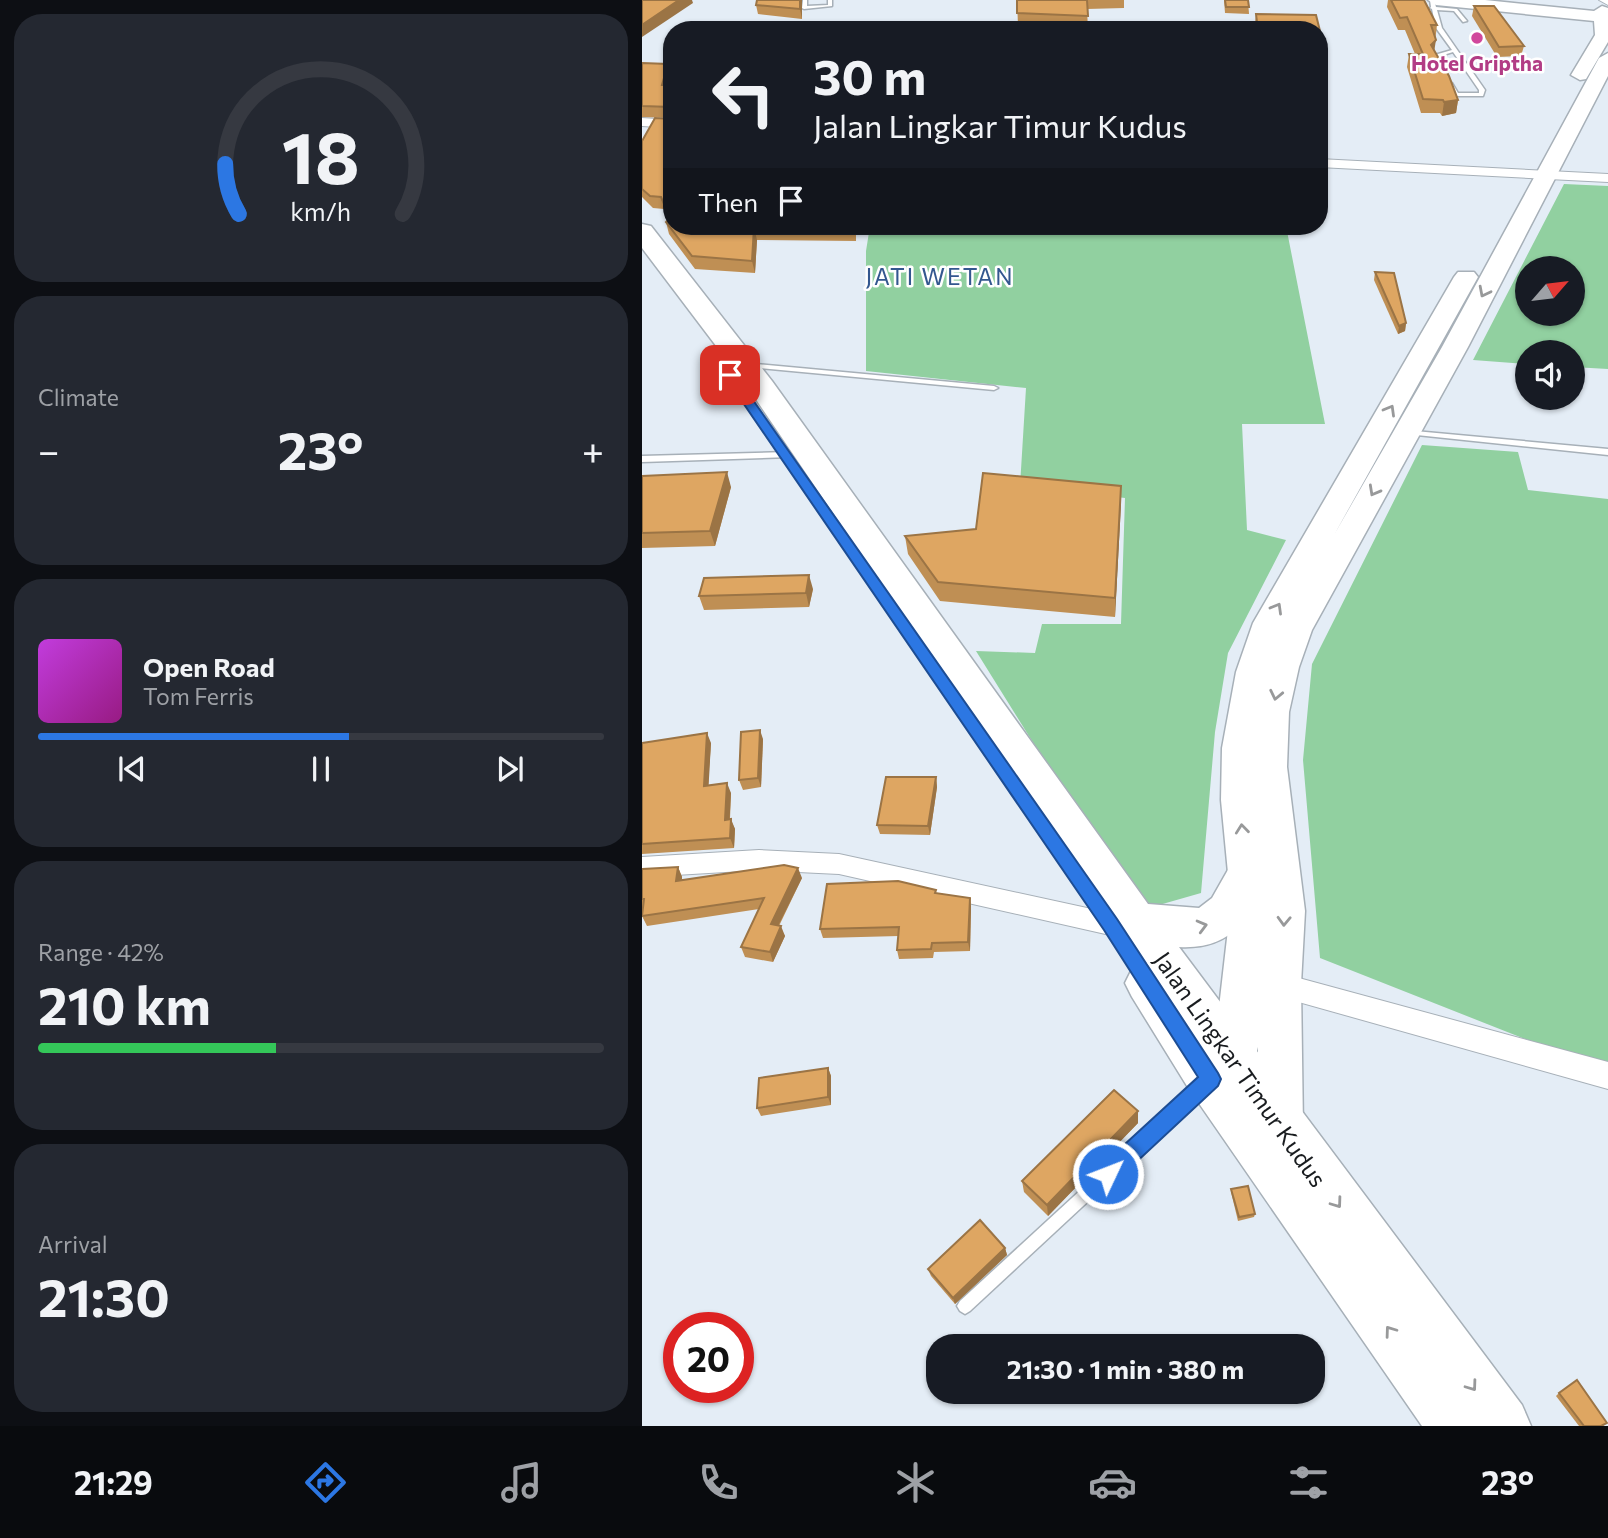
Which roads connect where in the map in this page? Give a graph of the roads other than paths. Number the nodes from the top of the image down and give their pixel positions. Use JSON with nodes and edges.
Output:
{"nodes":[{"id":1,"x":724,"y":0,"type":"edge"},
{"id":2,"x":739,"y":0,"type":"edge"},
{"id":3,"x":805,"y":0,"type":"edge"},
{"id":4,"x":830,"y":0,"type":"edge"},
{"id":5,"x":1494,"y":0,"type":"edge"},
{"id":6,"x":1573,"y":0,"type":"edge"},
{"id":7,"x":1433,"y":3,"type":"edge"},
{"id":8,"x":1543,"y":8,"type":"junction"},
{"id":9,"x":1605,"y":15,"type":"edge"},
{"id":10,"x":1465,"y":21,"type":"dead end"},
{"id":11,"x":1453,"y":51,"type":"junction"},
{"id":12,"x":642,"y":122,"type":"edge"},
{"id":13,"x":663,"y":123,"type":"edge"},
{"id":14,"x":1328,"y":163,"type":"edge"},
{"id":15,"x":1536,"y":174,"type":"junction"},
{"id":16,"x":1608,"y":178,"type":"edge"},
{"id":17,"x":642,"y":231,"type":"edge"},
{"id":18,"x":642,"y":257,"type":"edge"},
{"id":19,"x":746,"y":365,"type":"junction"},
{"id":20,"x":994,"y":388,"type":"dead end"},
{"id":21,"x":1407,"y":432,"type":"junction"},
{"id":22,"x":1608,"y":452,"type":"edge"},
{"id":23,"x":787,"y":455,"type":"junction"},
{"id":24,"x":642,"y":458,"type":"edge"},
{"id":25,"x":642,"y":867,"type":"edge"},
{"id":26,"x":1248,"y":874,"type":"junction"},
{"id":27,"x":1123,"y":922,"type":"junction"},
{"id":28,"x":1245,"y":978,"type":"junction"},
{"id":29,"x":1280,"y":984,"type":"junction"},
{"id":30,"x":1222,"y":1071,"type":"junction"},
{"id":31,"x":1608,"y":1076,"type":"edge"},
{"id":32,"x":1268,"y":1136,"type":"junction"},
{"id":33,"x":965,"y":1306,"type":"dead end"},
{"id":34,"x":1458,"y":1426,"type":"edge"},
{"id":35,"x":1501,"y":1426,"type":"edge"}],
"edges":[{"from":1,"to":2,"type":"lane"},
{"from":3,"to":4,"type":"lane"},
{"from":5,"to":8,"type":"main road"},
{"from":6,"to":8,"type":"main road"},
{"from":7,"to":8,"type":"main road"},
{"from":7,"to":10,"type":"lane"},
{"from":7,"to":11,"type":"lane"},
{"from":8,"to":9,"type":"main road"},
{"from":8,"to":9,"type":"main road"},
{"from":9,"to":15,"type":"main road"},
{"from":11,"to":11,"type":"lane"},
{"from":12,"to":13,"type":"street"},
{"from":14,"to":15,"type":"street"},
{"from":15,"to":16,"type":"street"},
{"from":15,"to":21,"type":"main road","one_way":true},
{"from":26,"to":15,"type":"main road","one_way":true},
{"from":17,"to":19,"type":"highway","name":"Jalan Lingkar Timur Kudus"},
{"from":18,"to":23,"type":"highway","name":"Jalan Lingkar Timur Kudus"},
{"from":19,"to":20,"type":"lane"},
{"from":19,"to":27,"type":"highway","name":"Jalan Lingkar Timur Kudus"},
{"from":21,"to":22,"type":"lane"},
{"from":21,"to":29,"type":"main road","one_way":true},
{"from":23,"to":24,"type":"lane"},
{"from":23,"to":27,"type":"highway","name":"Jalan Lingkar Timur Kudus"},
{"from":25,"to":27,"type":"street"},
{"from":27,"to":26,"type":"highway","one_way":true},
{"from":26,"to":28,"type":"main road"},
{"from":27,"to":30,"type":"highway","name":"Jalan Lingkar Timur Kudus"},
{"from":28,"to":29,"type":"street"},
{"from":28,"to":30,"type":"main road"},
{"from":29,"to":31,"type":"street"},
{"from":29,"to":32,"type":"main road"},
{"from":30,"to":32,"type":"highway","name":"Jalan Lingkar Timur Kudus"},
{"from":30,"to":33,"type":"lane"},
{"from":34,"to":32,"type":"highway","name":"Jalan Lingkar Timur Kudus","one_way":true},
{"from":32,"to":35,"type":"highway","name":"Jalan Lingkar Timur Kudus","one_way":true}]}
